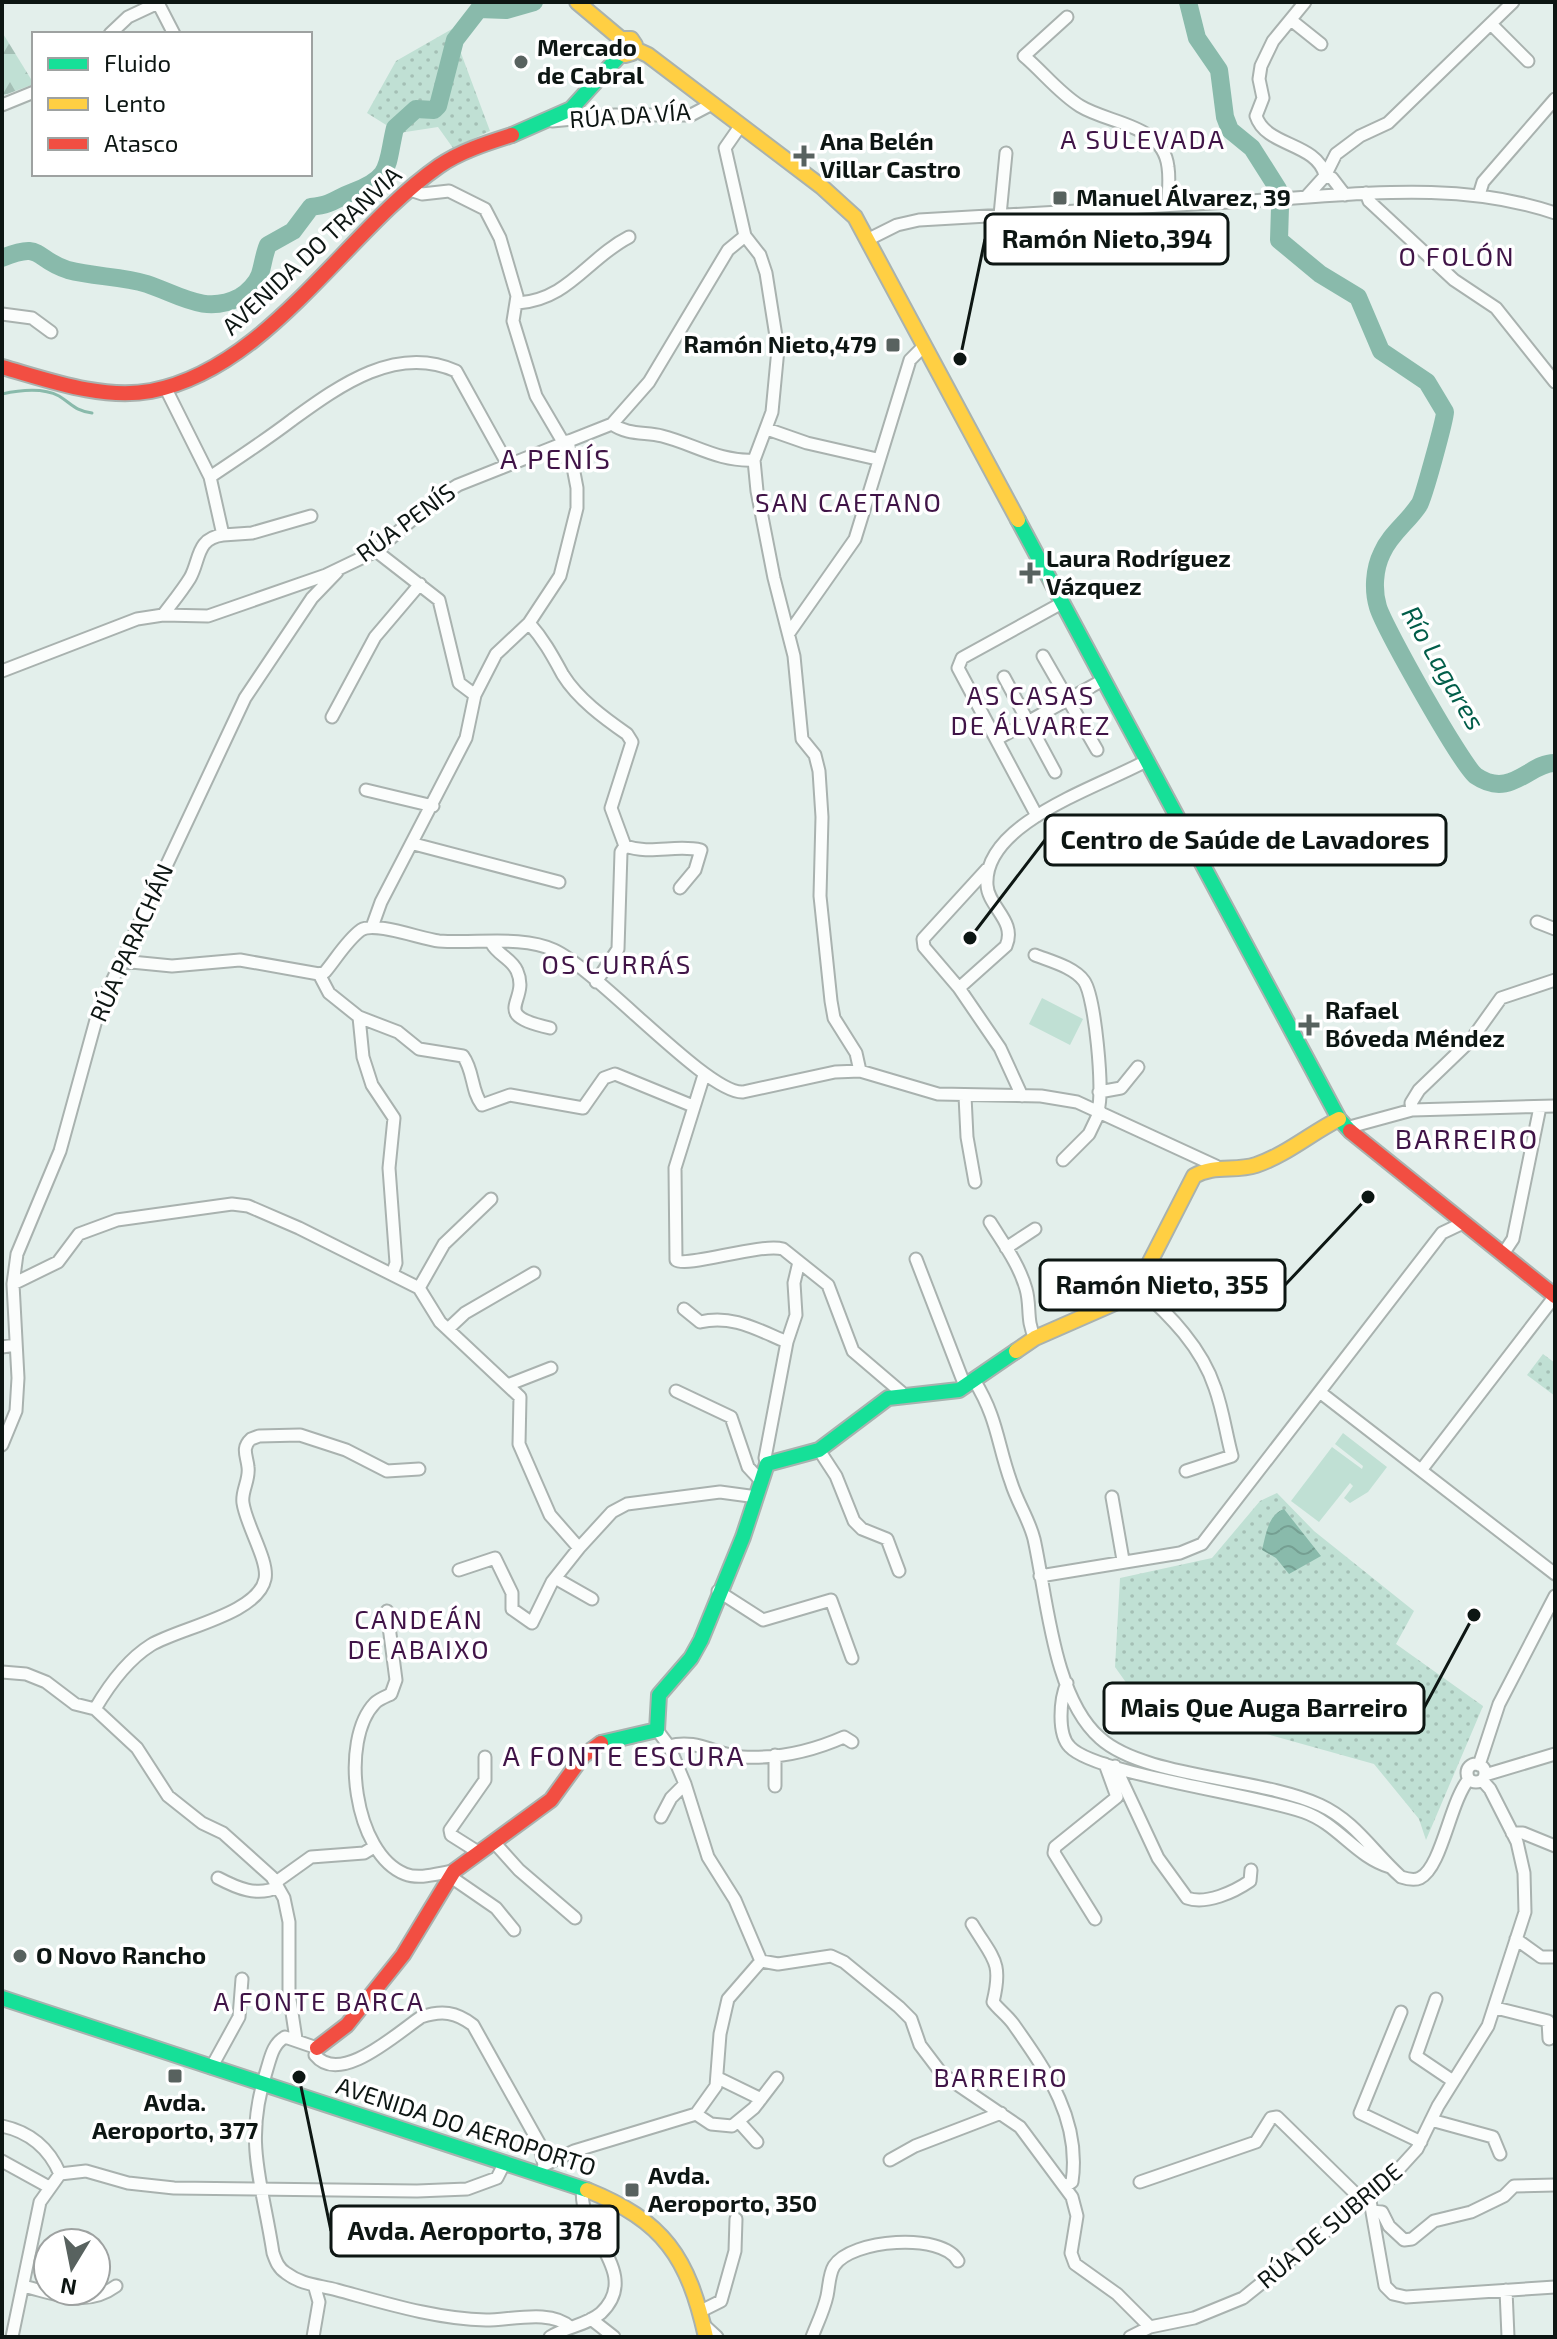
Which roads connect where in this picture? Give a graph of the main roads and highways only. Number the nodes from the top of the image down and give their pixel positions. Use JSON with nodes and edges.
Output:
{"nodes":[{"id":1,"x":577,"y":2,"type":"edge"},
{"id":2,"x":625,"y":47,"type":"junction"},
{"id":3,"x":2,"y":367,"type":"edge"},
{"id":4,"x":1343,"y":1124,"type":"junction"},
{"id":5,"x":1555,"y":1296,"type":"edge"},
{"id":6,"x":2,"y":1998,"type":"edge"},
{"id":7,"x":317,"y":2048,"type":"road end"},
{"id":8,"x":703,"y":2324,"type":"edge"}],
"edges":[{"from":1,"to":2,"type":"main road"},
{"from":2,"to":3,"type":"main road","name":"AVENIDA DO TRANVIA"},
{"from":2,"to":4,"type":"main road"},
{"from":4,"to":5,"type":"main road"},
{"from":4,"to":7,"type":"main road"},
{"from":6,"to":8,"type":"main road","name":"AVENIDA DO AEROPORTO"}]}
